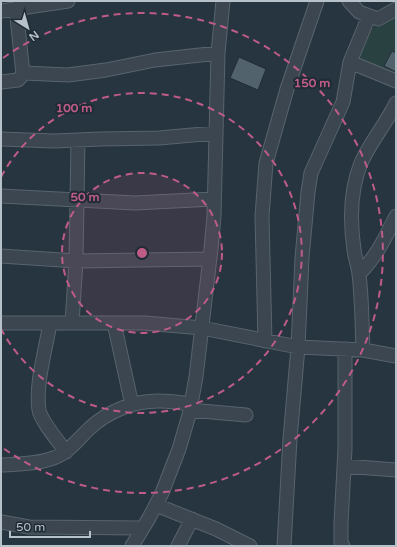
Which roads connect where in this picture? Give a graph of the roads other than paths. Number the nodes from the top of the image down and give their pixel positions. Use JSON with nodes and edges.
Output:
{"nodes":[{"id":1,"x":68,"y":1,"type":"edge"},
{"id":2,"x":224,"y":1,"type":"edge"},
{"id":3,"x":317,"y":1,"type":"edge"},
{"id":4,"x":349,"y":1,"type":"edge"},
{"id":5,"x":16,"y":8,"type":"junction"},
{"id":6,"x":396,"y":9,"type":"edge"},
{"id":7,"x":1,"y":11,"type":"edge"},
{"id":8,"x":369,"y":16,"type":"junction"},
{"id":9,"x":218,"y":53,"type":"junction"},
{"id":10,"x":350,"y":62,"type":"junction"},
{"id":11,"x":23,"y":74,"type":"junction"},
{"id":12,"x":396,"y":81,"type":"edge"},
{"id":13,"x":1,"y":82,"type":"edge"},
{"id":14,"x":396,"y":103,"type":"edge"},
{"id":15,"x":215,"y":133,"type":"junction"},
{"id":16,"x":1,"y":139,"type":"edge"},
{"id":17,"x":78,"y":140,"type":"junction"},
{"id":18,"x":1,"y":196,"type":"edge"},
{"id":19,"x":214,"y":199,"type":"junction"},
{"id":20,"x":77,"y":201,"type":"junction"},
{"id":21,"x":396,"y":216,"type":"edge"},
{"id":22,"x":1,"y":256,"type":"edge"},
{"id":23,"x":210,"y":259,"type":"junction"},
{"id":24,"x":76,"y":261,"type":"junction"},
{"id":25,"x":359,"y":274,"type":"junction"},
{"id":26,"x":1,"y":323,"type":"edge"},
{"id":27,"x":50,"y":323,"type":"junction"},
{"id":28,"x":72,"y":323,"type":"junction"},
{"id":29,"x":114,"y":323,"type":"junction"},
{"id":30,"x":202,"y":328,"type":"junction"},
{"id":31,"x":265,"y":341,"type":"junction"},
{"id":32,"x":298,"y":347,"type":"junction"},
{"id":33,"x":345,"y":349,"type":"junction"},
{"id":34,"x":363,"y":350,"type":"junction"},
{"id":35,"x":396,"y":356,"type":"edge"},
{"id":36,"x":132,"y":405,"type":"junction"},
{"id":37,"x":191,"y":407,"type":"junction"},
{"id":38,"x":246,"y":415,"type":"dead end"},
{"id":39,"x":66,"y":452,"type":"junction"},
{"id":40,"x":1,"y":465,"type":"edge"},
{"id":41,"x":344,"y":466,"type":"junction"},
{"id":42,"x":396,"y":470,"type":"edge"},
{"id":43,"x":156,"y":505,"type":"junction"},
{"id":44,"x":192,"y":519,"type":"junction"},
{"id":45,"x":1,"y":522,"type":"edge"},
{"id":46,"x":143,"y":528,"type":"junction"},
{"id":47,"x":132,"y":546,"type":"edge"},
{"id":48,"x":178,"y":546,"type":"edge"},
{"id":49,"x":250,"y":546,"type":"edge"},
{"id":50,"x":284,"y":546,"type":"edge"},
{"id":51,"x":343,"y":546,"type":"edge"}],
"edges":[{"from":1,"to":5,"type":"street"},
{"from":2,"to":9,"type":"street"},
{"from":3,"to":31,"type":"street"},
{"from":4,"to":8,"type":"street"},
{"from":5,"to":7,"type":"street"},
{"from":5,"to":11,"type":"street"},
{"from":6,"to":8,"type":"street"},
{"from":8,"to":10,"type":"street"},
{"from":9,"to":11,"type":"street"},
{"from":9,"to":15,"type":"street"},
{"from":10,"to":12,"type":"street"},
{"from":10,"to":32,"type":"street"},
{"from":11,"to":13,"type":"street"},
{"from":14,"to":25,"type":"street"},
{"from":15,"to":17,"type":"street"},
{"from":15,"to":19,"type":"street"},
{"from":16,"to":17,"type":"street"},
{"from":17,"to":20,"type":"street"},
{"from":18,"to":20,"type":"street"},
{"from":19,"to":20,"type":"street"},
{"from":19,"to":23,"type":"street"},
{"from":20,"to":24,"type":"street"},
{"from":21,"to":25,"type":"street"},
{"from":22,"to":24,"type":"street"},
{"from":23,"to":24,"type":"street"},
{"from":23,"to":30,"type":"street"},
{"from":24,"to":28,"type":"street"},
{"from":25,"to":34,"type":"street"},
{"from":26,"to":27,"type":"street"},
{"from":27,"to":28,"type":"street"},
{"from":27,"to":39,"type":"street"},
{"from":28,"to":29,"type":"street"},
{"from":29,"to":30,"type":"street"},
{"from":29,"to":36,"type":"street"},
{"from":30,"to":31,"type":"street"},
{"from":30,"to":37,"type":"street"},
{"from":31,"to":32,"type":"street"},
{"from":32,"to":33,"type":"street"},
{"from":32,"to":50,"type":"street"},
{"from":33,"to":34,"type":"street"},
{"from":33,"to":41,"type":"street"},
{"from":34,"to":35,"type":"street"},
{"from":36,"to":37,"type":"street"},
{"from":36,"to":39,"type":"street"},
{"from":37,"to":38,"type":"street"},
{"from":37,"to":43,"type":"street"},
{"from":39,"to":40,"type":"street"},
{"from":41,"to":42,"type":"street"},
{"from":41,"to":51,"type":"street"},
{"from":43,"to":44,"type":"street"},
{"from":43,"to":46,"type":"street"},
{"from":44,"to":48,"type":"street"},
{"from":44,"to":49,"type":"street"},
{"from":45,"to":46,"type":"street"},
{"from":46,"to":47,"type":"street"}]}
